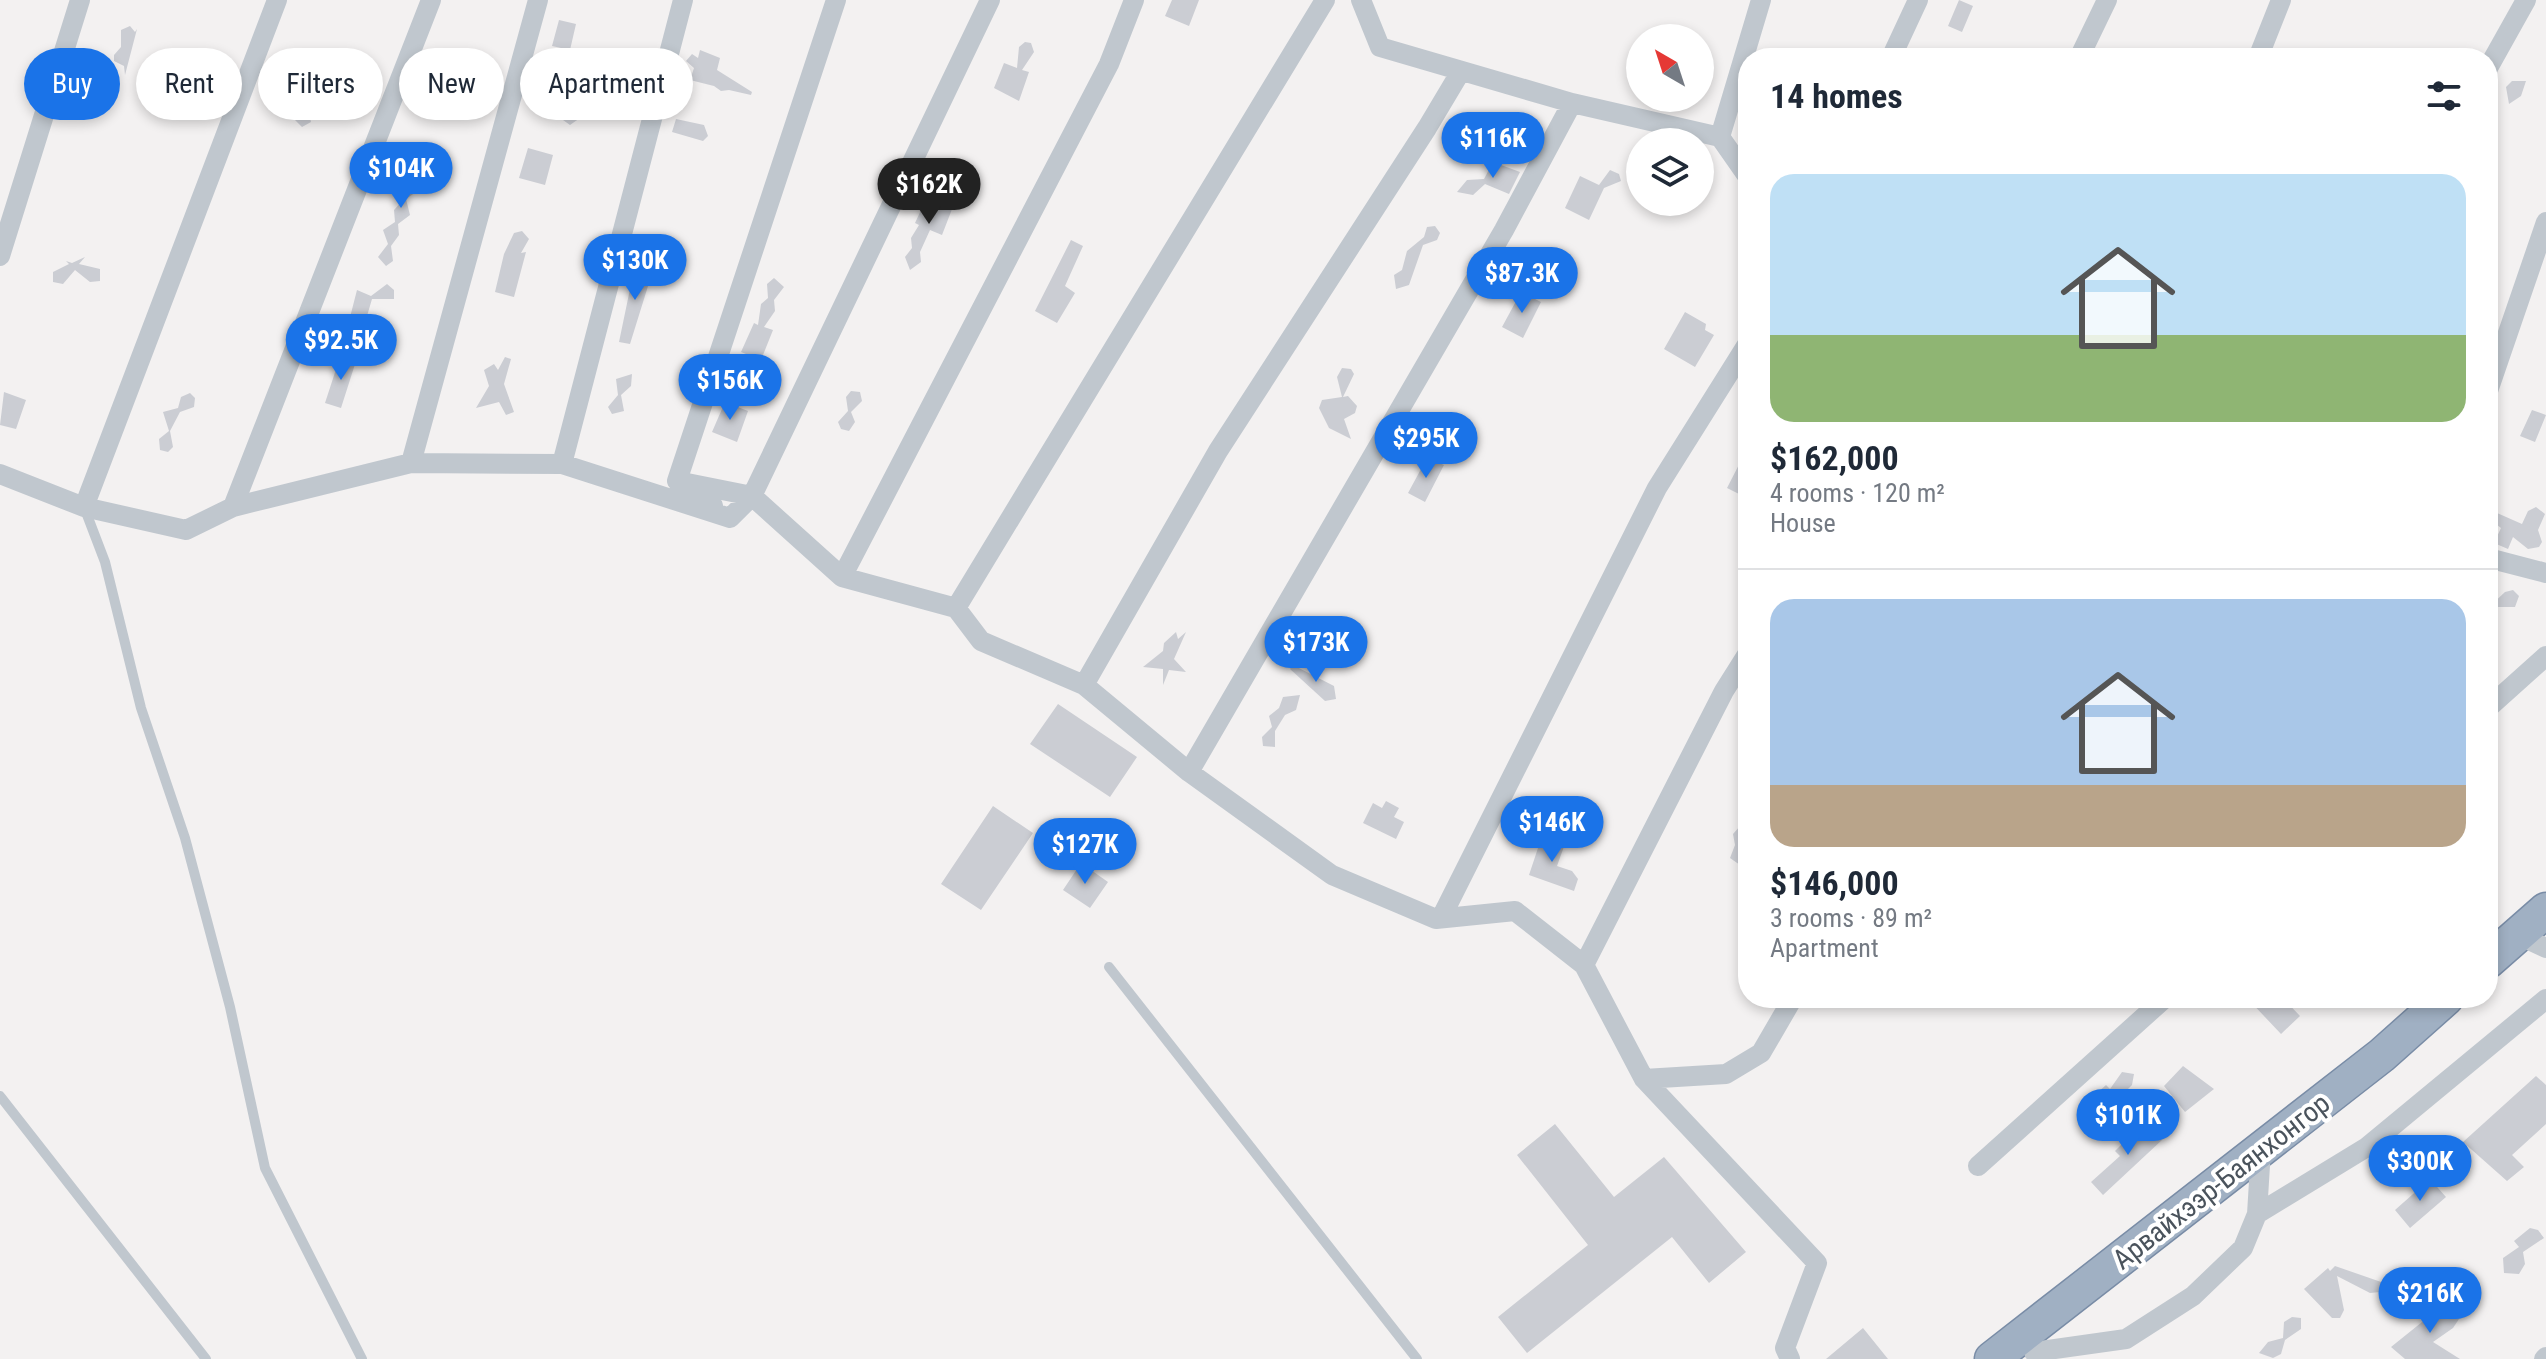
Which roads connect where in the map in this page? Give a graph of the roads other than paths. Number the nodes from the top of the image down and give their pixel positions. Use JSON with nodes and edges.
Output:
{"nodes":[{"id":1,"x":80,"y":0,"type":"edge"},
{"id":2,"x":277,"y":0,"type":"edge"},
{"id":3,"x":431,"y":0,"type":"edge"},
{"id":4,"x":538,"y":0,"type":"edge"},
{"id":5,"x":683,"y":0,"type":"edge"},
{"id":6,"x":836,"y":0,"type":"edge"},
{"id":7,"x":990,"y":0,"type":"edge"},
{"id":8,"x":1134,"y":0,"type":"edge"},
{"id":9,"x":1325,"y":0,"type":"edge"},
{"id":10,"x":1361,"y":0,"type":"edge"},
{"id":11,"x":1761,"y":0,"type":"edge"},
{"id":12,"x":1918,"y":0,"type":"edge"},
{"id":13,"x":2107,"y":0,"type":"edge"},
{"id":14,"x":2281,"y":0,"type":"edge"},
{"id":15,"x":2526,"y":0,"type":"edge"},
{"id":16,"x":1747,"y":48,"type":"edge"},
{"id":17,"x":1896,"y":48,"type":"edge"},
{"id":18,"x":2084,"y":48,"type":"edge"},
{"id":19,"x":2262,"y":48,"type":"edge"},
{"id":20,"x":2498,"y":50,"type":"edge"},
{"id":21,"x":1461,"y":71,"type":"junction"},
{"id":22,"x":1738,"y":77,"type":"edge"},
{"id":23,"x":1572,"y":103,"type":"junction"},
{"id":24,"x":1720,"y":137,"type":"junction"},
{"id":25,"x":1738,"y":163,"type":"edge"},
{"id":26,"x":2546,"y":222,"type":"edge"},
{"id":27,"x":0,"y":256,"type":"edge"},
{"id":28,"x":1738,"y":359,"type":"edge"},
{"id":29,"x":2498,"y":362,"type":"edge"},
{"id":30,"x":411,"y":463,"type":"junction"},
{"id":31,"x":562,"y":464,"type":"junction"},
{"id":32,"x":0,"y":474,"type":"edge"},
{"id":33,"x":677,"y":481,"type":"junction"},
{"id":34,"x":752,"y":496,"type":"junction"},
{"id":35,"x":84,"y":507,"type":"junction"},
{"id":36,"x":233,"y":507,"type":"junction"},
{"id":37,"x":730,"y":518,"type":"junction"},
{"id":38,"x":2498,"y":561,"type":"edge"},
{"id":39,"x":2546,"y":573,"type":"edge"},
{"id":40,"x":842,"y":577,"type":"junction"},
{"id":41,"x":956,"y":608,"type":"junction"},
{"id":42,"x":2546,"y":656,"type":"edge"},
{"id":43,"x":1738,"y":669,"type":"edge"},
{"id":44,"x":1084,"y":685,"type":"junction"},
{"id":45,"x":2498,"y":699,"type":"edge"},
{"id":46,"x":1189,"y":772,"type":"junction"},
{"id":47,"x":2546,"y":910,"type":"edge"},
{"id":48,"x":1441,"y":918,"type":"junction"},
{"id":49,"x":2532,"y":941,"type":"edge"},
{"id":50,"x":2498,"y":956,"type":"edge"},
{"id":51,"x":1584,"y":965,"type":"junction"},
{"id":52,"x":1109,"y":967,"type":"dead end"},
{"id":53,"x":2546,"y":999,"type":"edge"},
{"id":54,"x":1787,"y":1008,"type":"edge"},
{"id":55,"x":2154,"y":1008,"type":"edge"},
{"id":56,"x":2435,"y":1008,"type":"edge"},
{"id":57,"x":1644,"y":1079,"type":"junction"},
{"id":58,"x":0,"y":1096,"type":"edge"},
{"id":59,"x":2261,"y":1149,"type":"junction"},
{"id":60,"x":1978,"y":1166,"type":"dead end"},
{"id":61,"x":2257,"y":1214,"type":"junction"},
{"id":62,"x":2034,"y":1346,"type":"edge"},
{"id":63,"x":206,"y":1359,"type":"edge"},
{"id":64,"x":362,"y":1359,"type":"edge"},
{"id":65,"x":1417,"y":1359,"type":"edge"},
{"id":66,"x":1790,"y":1359,"type":"edge"},
{"id":67,"x":1992,"y":1359,"type":"edge"}],
"edges":[{"from":1,"to":27,"type":"street"},
{"from":2,"to":35,"type":"street"},
{"from":3,"to":36,"type":"street"},
{"from":4,"to":30,"type":"street"},
{"from":5,"to":31,"type":"street"},
{"from":6,"to":33,"type":"street"},
{"from":7,"to":34,"type":"street"},
{"from":8,"to":40,"type":"street"},
{"from":9,"to":41,"type":"street"},
{"from":10,"to":21,"type":"street"},
{"from":11,"to":16,"type":"street"},
{"from":12,"to":17,"type":"street"},
{"from":13,"to":18,"type":"street"},
{"from":14,"to":19,"type":"street"},
{"from":15,"to":20,"type":"street"},
{"from":21,"to":23,"type":"street"},
{"from":21,"to":44,"type":"street"},
{"from":22,"to":24,"type":"street"},
{"from":23,"to":24,"type":"street"},
{"from":23,"to":46,"type":"street"},
{"from":24,"to":25,"type":"street"},
{"from":26,"to":29,"type":"street"},
{"from":28,"to":48,"type":"street"},
{"from":30,"to":31,"type":"street"},
{"from":30,"to":36,"type":"street"},
{"from":31,"to":37,"type":"street"},
{"from":32,"to":35,"type":"street"},
{"from":33,"to":34,"type":"street"},
{"from":33,"to":37,"type":"street"},
{"from":34,"to":37,"type":"street"},
{"from":34,"to":40,"type":"street"},
{"from":35,"to":36,"type":"street"},
{"from":35,"to":64,"type":"lane"},
{"from":38,"to":39,"type":"street"},
{"from":40,"to":41,"type":"street"},
{"from":41,"to":44,"type":"street"},
{"from":42,"to":45,"type":"street"},
{"from":43,"to":51,"type":"street"},
{"from":44,"to":46,"type":"street"},
{"from":46,"to":48,"type":"street"},
{"from":47,"to":49,"type":"highway"},
{"from":48,"to":51,"type":"street"},
{"from":49,"to":50,"type":"highway"},
{"from":51,"to":57,"type":"street"},
{"from":52,"to":65,"type":"lane"},
{"from":53,"to":61,"type":"street"},
{"from":54,"to":57,"type":"street"},
{"from":55,"to":60,"type":"street"},
{"from":56,"to":59,"type":"highway","name":"Арвайхээр-Баянхонгор"},
{"from":57,"to":66,"type":"street"},
{"from":58,"to":63,"type":"lane"},
{"from":59,"to":61,"type":"street"},
{"from":59,"to":62,"type":"highway","name":"Арвайхээр-Баянхонгор"},
{"from":61,"to":62,"type":"street"},
{"from":62,"to":67,"type":"highway","name":"Арвайхээр-Баянхонгор"}]}
